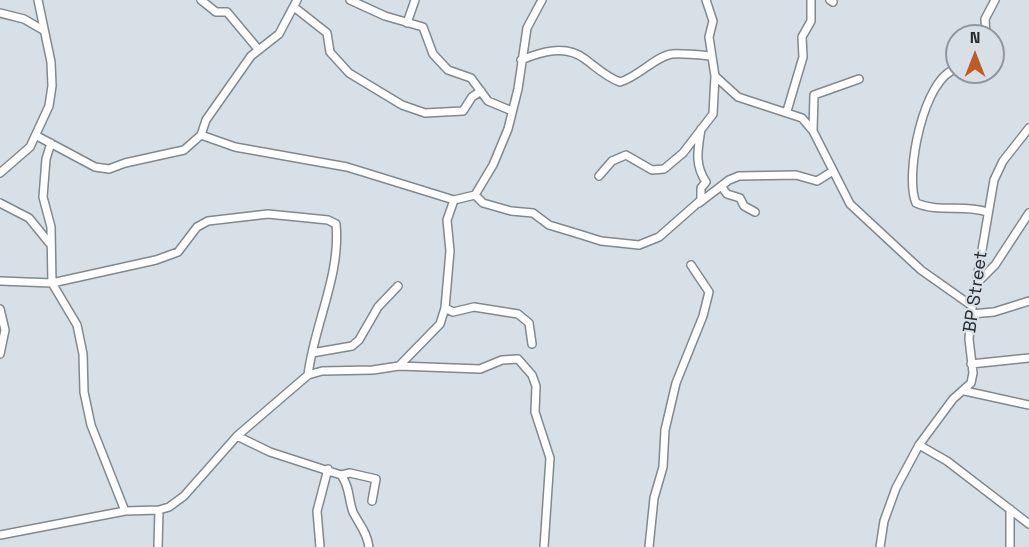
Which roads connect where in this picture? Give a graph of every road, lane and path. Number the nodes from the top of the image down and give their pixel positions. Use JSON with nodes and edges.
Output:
{"nodes":[{"id":1,"x":38,"y":0,"type":"edge"},
{"id":2,"x":201,"y":0,"type":"edge"},
{"id":3,"x":350,"y":0,"type":"edge"},
{"id":4,"x":415,"y":0,"type":"edge"},
{"id":5,"x":542,"y":0,"type":"edge"},
{"id":6,"x":706,"y":0,"type":"edge"},
{"id":7,"x":811,"y":0,"type":"edge"},
{"id":8,"x":994,"y":0,"type":"edge"},
{"id":9,"x":295,"y":3,"type":"edge"},
{"id":10,"x":0,"y":13,"type":"edge"},
{"id":11,"x":407,"y":23,"type":"junction"},
{"id":12,"x":986,"y":24,"type":"edge"},
{"id":13,"x":43,"y":30,"type":"junction"},
{"id":14,"x":258,"y":49,"type":"junction"},
{"id":15,"x":710,"y":56,"type":"junction"},
{"id":16,"x":522,"y":60,"type":"junction"},
{"id":17,"x":945,"y":74,"type":"edge"},
{"id":18,"x":715,"y":76,"type":"junction"},
{"id":19,"x":859,"y":79,"type":"dead end"},
{"id":20,"x":481,"y":91,"type":"junction"},
{"id":21,"x":512,"y":111,"type":"junction"},
{"id":22,"x":787,"y":111,"type":"junction"},
{"id":23,"x":1029,"y":128,"type":"edge"},
{"id":24,"x":701,"y":129,"type":"junction"},
{"id":25,"x":813,"y":131,"type":"junction"},
{"id":26,"x":201,"y":135,"type":"junction"},
{"id":27,"x":38,"y":136,"type":"junction"},
{"id":28,"x":51,"y":143,"type":"junction"},
{"id":29,"x":832,"y":171,"type":"junction"},
{"id":30,"x":0,"y":173,"type":"edge"},
{"id":31,"x":599,"y":176,"type":"dead end"},
{"id":32,"x":721,"y":186,"type":"junction"},
{"id":33,"x":475,"y":195,"type":"junction"},
{"id":34,"x":454,"y":200,"type":"junction"},
{"id":35,"x":0,"y":203,"type":"edge"},
{"id":36,"x":699,"y":203,"type":"junction"},
{"id":37,"x":755,"y":212,"type":"dead end"},
{"id":38,"x":987,"y":212,"type":"junction"},
{"id":39,"x":1029,"y":213,"type":"edge"},
{"id":40,"x":51,"y":245,"type":"junction"},
{"id":41,"x":691,"y":265,"type":"dead end"},
{"id":42,"x":0,"y":281,"type":"edge"},
{"id":43,"x":52,"y":283,"type":"junction"},
{"id":44,"x":976,"y":284,"type":"junction"},
{"id":45,"x":398,"y":286,"type":"dead end"},
{"id":46,"x":1029,"y":301,"type":"edge"},
{"id":47,"x":445,"y":308,"type":"junction"},
{"id":48,"x":0,"y":309,"type":"edge"},
{"id":49,"x":971,"y":310,"type":"junction"},
{"id":50,"x":532,"y":344,"type":"dead end"},
{"id":51,"x":312,"y":353,"type":"junction"},
{"id":52,"x":1,"y":356,"type":"edge"},
{"id":53,"x":1029,"y":358,"type":"edge"},
{"id":54,"x":971,"y":364,"type":"junction"},
{"id":55,"x":399,"y":366,"type":"junction"},
{"id":56,"x":308,"y":375,"type":"junction"},
{"id":57,"x":964,"y":391,"type":"junction"},
{"id":58,"x":1029,"y":404,"type":"edge"},
{"id":59,"x":237,"y":436,"type":"junction"},
{"id":60,"x":919,"y":445,"type":"junction"},
{"id":61,"x":328,"y":469,"type":"junction"},
{"id":62,"x":341,"y":475,"type":"junction"},
{"id":63,"x":372,"y":501,"type":"dead end"},
{"id":64,"x":1010,"y":509,"type":"junction"},
{"id":65,"x":159,"y":510,"type":"junction"},
{"id":66,"x":125,"y":511,"type":"junction"},
{"id":67,"x":1029,"y":524,"type":"edge"},
{"id":68,"x":0,"y":535,"type":"edge"},
{"id":69,"x":158,"y":547,"type":"edge"},
{"id":70,"x":320,"y":547,"type":"edge"},
{"id":71,"x":369,"y":547,"type":"edge"},
{"id":72,"x":544,"y":547,"type":"edge"},
{"id":73,"x":650,"y":547,"type":"edge"},
{"id":74,"x":880,"y":547,"type":"edge"},
{"id":75,"x":1010,"y":547,"type":"edge"}],
"edges":[{"from":1,"to":13,"type":"street"},
{"from":2,"to":14,"type":"street"},
{"from":3,"to":11,"type":"street"},
{"from":4,"to":11,"type":"street"},
{"from":5,"to":16,"type":"street"},
{"from":6,"to":15,"type":"street"},
{"from":7,"to":22,"type":"street"},
{"from":8,"to":12,"type":"street"},
{"from":9,"to":14,"type":"street"},
{"from":9,"to":20,"type":"street"},
{"from":10,"to":13,"type":"street"},
{"from":11,"to":20,"type":"street"},
{"from":13,"to":27,"type":"street"},
{"from":14,"to":26,"type":"street"},
{"from":15,"to":16,"type":"street"},
{"from":15,"to":18,"type":"street"},
{"from":16,"to":21,"type":"street"},
{"from":17,"to":38,"type":"street"},
{"from":18,"to":22,"type":"street"},
{"from":18,"to":24,"type":"street"},
{"from":19,"to":25,"type":"street"},
{"from":20,"to":21,"type":"street"},
{"from":21,"to":33,"type":"street"},
{"from":22,"to":25,"type":"street"},
{"from":23,"to":38,"type":"street","name":"BP Street"},
{"from":24,"to":31,"type":"street"},
{"from":24,"to":36,"type":"street"},
{"from":25,"to":29,"type":"street"},
{"from":26,"to":28,"type":"street"},
{"from":26,"to":34,"type":"street"},
{"from":27,"to":28,"type":"street"},
{"from":27,"to":30,"type":"street"},
{"from":28,"to":40,"type":"street"},
{"from":29,"to":32,"type":"street"},
{"from":29,"to":49,"type":"street"},
{"from":32,"to":36,"type":"street"},
{"from":32,"to":37,"type":"street"},
{"from":33,"to":34,"type":"street"},
{"from":33,"to":36,"type":"street"},
{"from":34,"to":47,"type":"street"},
{"from":35,"to":40,"type":"street"},
{"from":38,"to":44,"type":"street","name":"BP Street"},
{"from":39,"to":44,"type":"street"},
{"from":40,"to":43,"type":"street"},
{"from":41,"to":73,"type":"street"},
{"from":42,"to":43,"type":"street"},
{"from":43,"to":51,"type":"street"},
{"from":43,"to":66,"type":"street"},
{"from":44,"to":49,"type":"street","name":"BP Street"},
{"from":45,"to":51,"type":"street"},
{"from":46,"to":49,"type":"street"},
{"from":47,"to":50,"type":"street"},
{"from":47,"to":55,"type":"street"},
{"from":48,"to":52,"type":"street"},
{"from":49,"to":54,"type":"street","name":"BP Street"},
{"from":51,"to":56,"type":"street"},
{"from":53,"to":54,"type":"street"},
{"from":54,"to":57,"type":"street","name":"BP Street"},
{"from":55,"to":56,"type":"street"},
{"from":55,"to":72,"type":"street"},
{"from":56,"to":59,"type":"street"},
{"from":57,"to":58,"type":"street"},
{"from":57,"to":60,"type":"street","name":"BP Street"},
{"from":59,"to":61,"type":"street"},
{"from":59,"to":65,"type":"street"},
{"from":60,"to":64,"type":"street"},
{"from":60,"to":74,"type":"street","name":"BP Street"},
{"from":61,"to":62,"type":"street"},
{"from":61,"to":70,"type":"street"},
{"from":62,"to":63,"type":"street"},
{"from":62,"to":71,"type":"street"},
{"from":64,"to":67,"type":"street"},
{"from":64,"to":75,"type":"street"},
{"from":65,"to":66,"type":"street"},
{"from":65,"to":69,"type":"street"},
{"from":66,"to":68,"type":"street"}]}
